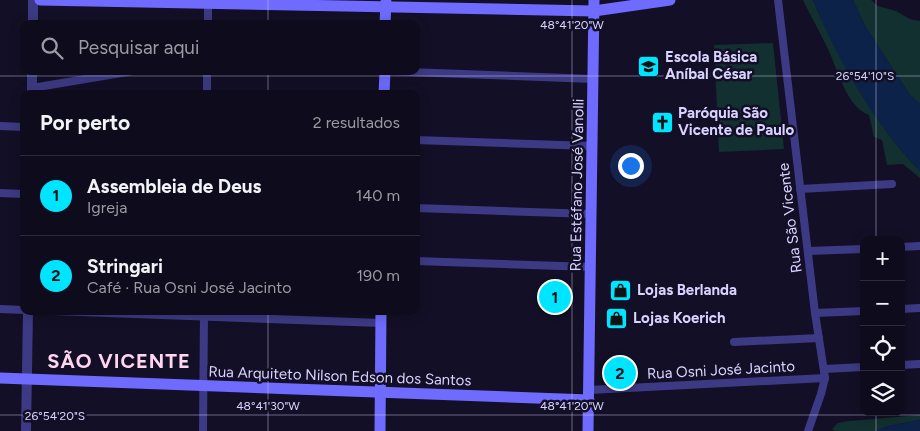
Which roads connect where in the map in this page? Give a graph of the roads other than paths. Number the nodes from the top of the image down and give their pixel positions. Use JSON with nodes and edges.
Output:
{"nodes":[{"id":1,"x":33,"y":0,"type":"edge"},
{"id":2,"x":40,"y":0,"type":"edge"},
{"id":3,"x":670,"y":0,"type":"edge"},
{"id":4,"x":778,"y":0,"type":"edge"},
{"id":5,"x":208,"y":2,"type":"edge"},
{"id":6,"x":386,"y":4,"type":"edge"},
{"id":7,"x":594,"y":5,"type":"edge"},
{"id":8,"x":33,"y":20,"type":"edge"},
{"id":9,"x":208,"y":20,"type":"edge"},
{"id":10,"x":385,"y":20,"type":"edge"},
{"id":11,"x":420,"y":72,"type":"edge"},
{"id":12,"x":32,"y":75,"type":"edge"},
{"id":13,"x":113,"y":75,"type":"edge"},
{"id":14,"x":208,"y":75,"type":"edge"},
{"id":15,"x":384,"y":75,"type":"edge"},
{"id":16,"x":593,"y":79,"type":"junction"},
{"id":17,"x":32,"y":90,"type":"edge"},
{"id":18,"x":37,"y":90,"type":"edge"},
{"id":19,"x":207,"y":90,"type":"edge"},
{"id":20,"x":384,"y":90,"type":"edge"},
{"id":21,"x":0,"y":126,"type":"edge"},
{"id":22,"x":20,"y":127,"type":"edge"},
{"id":23,"x":420,"y":140,"type":"edge"},
{"id":24,"x":592,"y":146,"type":"junction"},
{"id":25,"x":892,"y":184,"type":"dead end"},
{"id":26,"x":800,"y":189,"type":"junction"},
{"id":27,"x":0,"y":193,"type":"edge"},
{"id":28,"x":20,"y":194,"type":"edge"},
{"id":29,"x":420,"y":208,"type":"edge"},
{"id":30,"x":592,"y":214,"type":"junction"},
{"id":31,"x":920,"y":246,"type":"edge"},
{"id":32,"x":905,"y":247,"type":"edge"},
{"id":33,"x":860,"y":249,"type":"edge"},
{"id":34,"x":808,"y":252,"type":"junction"},
{"id":35,"x":420,"y":261,"type":"edge"},
{"id":36,"x":591,"y":267,"type":"junction"},
{"id":37,"x":920,"y":308,"type":"edge"},
{"id":38,"x":0,"y":309,"type":"edge"},
{"id":39,"x":905,"y":309,"type":"edge"},
{"id":40,"x":20,"y":310,"type":"edge"},
{"id":41,"x":860,"y":311,"type":"edge"},
{"id":42,"x":815,"y":313,"type":"junction"},
{"id":43,"x":28,"y":315,"type":"edge"},
{"id":44,"x":204,"y":315,"type":"edge"},
{"id":45,"x":263,"y":315,"type":"edge"},
{"id":46,"x":381,"y":317,"type":"edge"},
{"id":47,"x":818,"y":338,"type":"junction"},
{"id":48,"x":734,"y":342,"type":"dead end"},
{"id":49,"x":920,"y":364,"type":"edge"},
{"id":50,"x":905,"y":365,"type":"edge"},
{"id":51,"x":860,"y":367,"type":"edge"},
{"id":52,"x":824,"y":369,"type":"junction"},
{"id":53,"x":0,"y":378,"type":"edge"},
{"id":54,"x":824,"y":378,"type":"junction"},
{"id":55,"x":27,"y":380,"type":"junction"},
{"id":56,"x":203,"y":386,"type":"junction"},
{"id":57,"x":381,"y":392,"type":"junction"},
{"id":58,"x":589,"y":395,"type":"junction"},
{"id":59,"x":26,"y":431,"type":"edge"},
{"id":60,"x":202,"y":431,"type":"edge"},
{"id":61,"x":380,"y":431,"type":"edge"},
{"id":62,"x":588,"y":431,"type":"edge"},
{"id":63,"x":808,"y":431,"type":"edge"}],
"edges":[{"from":1,"to":8,"type":"street"},
{"from":2,"to":5,"type":"main road"},
{"from":3,"to":7,"type":"main road"},
{"from":4,"to":26,"type":"street","name":"Rua São Vicente"},
{"from":5,"to":6,"type":"main road"},
{"from":5,"to":9,"type":"street"},
{"from":6,"to":7,"type":"main road"},
{"from":6,"to":10,"type":"main road"},
{"from":7,"to":16,"type":"main road","name":"Rua Estéfano José Vanolli"},
{"from":11,"to":16,"type":"street"},
{"from":12,"to":17,"type":"street"},
{"from":13,"to":18,"type":"street"},
{"from":14,"to":19,"type":"street"},
{"from":15,"to":20,"type":"main road"},
{"from":16,"to":24,"type":"main road","name":"Rua Estéfano José Vanolli"},
{"from":21,"to":22,"type":"street"},
{"from":23,"to":24,"type":"street"},
{"from":24,"to":30,"type":"main road","name":"Rua Estéfano José Vanolli"},
{"from":25,"to":26,"type":"street"},
{"from":26,"to":34,"type":"street","name":"Rua São Vicente"},
{"from":27,"to":28,"type":"street"},
{"from":29,"to":30,"type":"street"},
{"from":30,"to":36,"type":"main road","name":"Rua Estéfano José Vanolli"},
{"from":31,"to":32,"type":"street"},
{"from":33,"to":34,"type":"street"},
{"from":34,"to":42,"type":"street","name":"Rua São Vicente"},
{"from":35,"to":36,"type":"street"},
{"from":36,"to":58,"type":"main road","name":"Rua Estéfano José Vanolli"},
{"from":37,"to":39,"type":"street"},
{"from":38,"to":40,"type":"street"},
{"from":41,"to":42,"type":"street"},
{"from":42,"to":47,"type":"street","name":"Rua São Vicente"},
{"from":43,"to":55,"type":"street"},
{"from":44,"to":56,"type":"street"},
{"from":45,"to":46,"type":"street"},
{"from":46,"to":57,"type":"main road"},
{"from":47,"to":48,"type":"street"},
{"from":47,"to":52,"type":"street","name":"Rua São Vicente"},
{"from":49,"to":50,"type":"street"},
{"from":51,"to":52,"type":"street"},
{"from":52,"to":54,"type":"street","name":"Rua São Vicente"},
{"from":53,"to":55,"type":"main road","name":"Rua Arquiteto Nilson Edson dos Santos"},
{"from":54,"to":58,"type":"street","name":"Rua Osni José Jacinto"},
{"from":54,"to":63,"type":"street","name":"Rua São Vicente"},
{"from":55,"to":56,"type":"main road","name":"Rua Arquiteto Nilson Edson dos Santos"},
{"from":55,"to":59,"type":"street"},
{"from":56,"to":57,"type":"main road","name":"Rua Arquiteto Nilson Edson dos Santos"},
{"from":56,"to":60,"type":"street"},
{"from":57,"to":58,"type":"main road","name":"Rua Arquiteto Nilson Edson dos Santos"},
{"from":57,"to":61,"type":"main road"},
{"from":58,"to":62,"type":"main road","name":"Rua Estéfano José Vanolli"}]}
